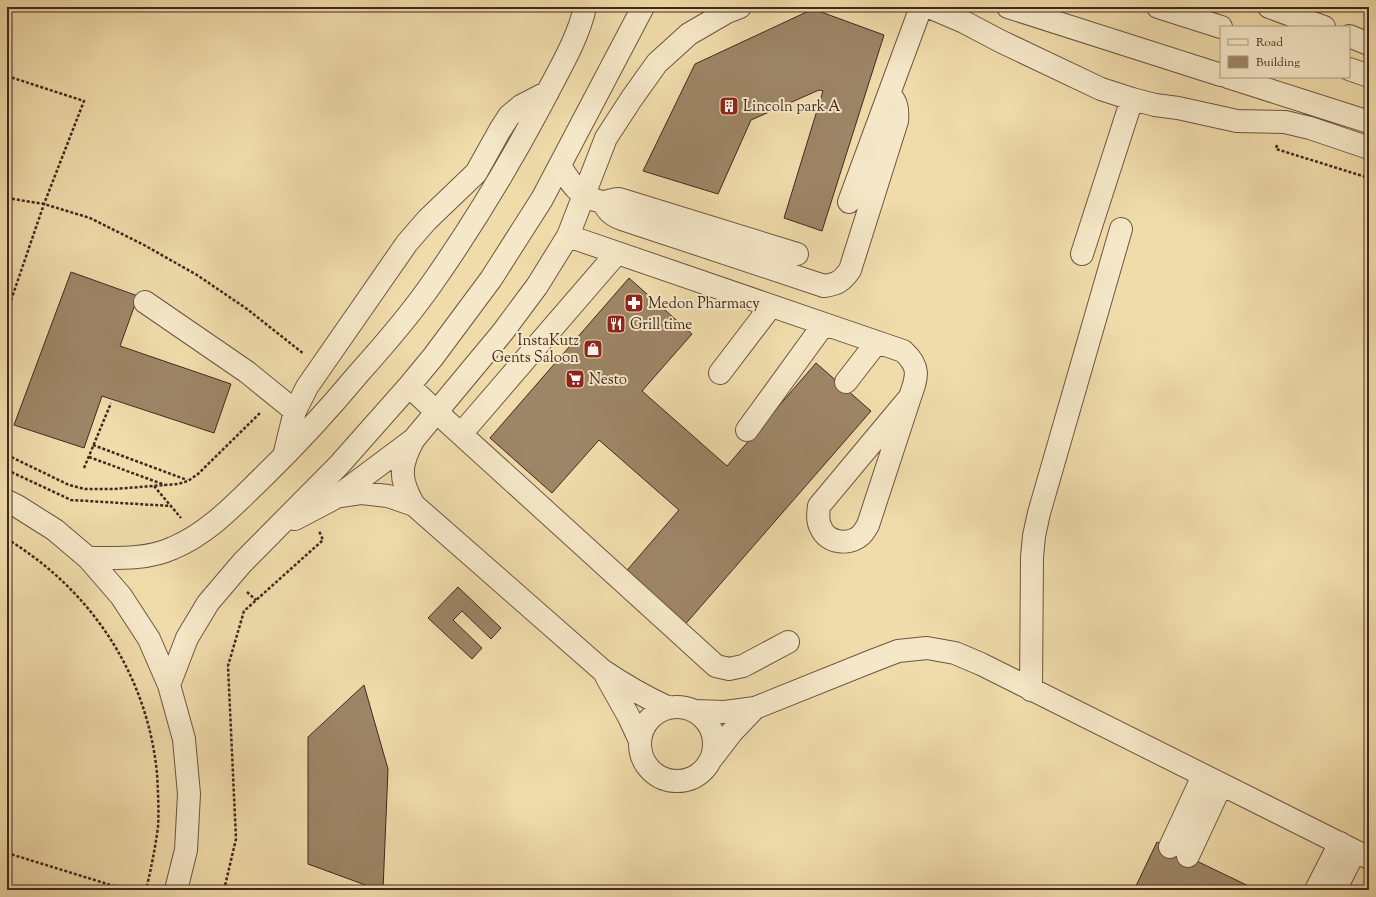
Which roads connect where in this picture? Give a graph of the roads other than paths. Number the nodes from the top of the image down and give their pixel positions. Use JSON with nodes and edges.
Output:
{"nodes":[{"id":1,"x":585,"y":7,"type":"edge"},
{"id":2,"x":643,"y":7,"type":"edge"},
{"id":3,"x":740,"y":7,"type":"edge"},
{"id":4,"x":921,"y":7,"type":"edge"},
{"id":5,"x":929,"y":7,"type":"edge"},
{"id":6,"x":1008,"y":7,"type":"edge"},
{"id":7,"x":1158,"y":7,"type":"edge"},
{"id":8,"x":1269,"y":7,"type":"edge"},
{"id":9,"x":967,"y":14,"type":"edge"},
{"id":10,"x":1321,"y":26,"type":"edge"},
{"id":11,"x":1220,"y":27,"type":"edge"},
{"id":12,"x":1350,"y":36,"type":"edge"},
{"id":13,"x":1369,"y":44,"type":"edge"},
{"id":14,"x":1350,"y":69,"type":"edge"},
{"id":15,"x":1220,"y":75,"type":"edge"},
{"id":16,"x":1369,"y":76,"type":"edge"},
{"id":17,"x":1231,"y":78,"type":"edge"},
{"id":18,"x":548,"y":92,"type":"junction"},
{"id":19,"x":890,"y":94,"type":"junction"},
{"id":20,"x":1132,"y":99,"type":"junction"},
{"id":21,"x":1369,"y":122,"type":"edge"},
{"id":22,"x":1369,"y":148,"type":"edge"},
{"id":23,"x":560,"y":166,"type":"junction"},
{"id":24,"x":593,"y":199,"type":"junction"},
{"id":25,"x":849,"y":202,"type":"dead end"},
{"id":26,"x":1122,"y":229,"type":"dead end"},
{"id":27,"x":568,"y":236,"type":"junction"},
{"id":28,"x":617,"y":253,"type":"junction"},
{"id":29,"x":798,"y":254,"type":"dead end"},
{"id":30,"x":1082,"y":254,"type":"dead end"},
{"id":31,"x":145,"y":302,"type":"dead end"},
{"id":32,"x":771,"y":306,"type":"junction"},
{"id":33,"x":824,"y":324,"type":"junction"},
{"id":34,"x":878,"y":342,"type":"junction"},
{"id":35,"x":720,"y":373,"type":"dead end"},
{"id":36,"x":846,"y":382,"type":"dead end"},
{"id":37,"x":409,"y":386,"type":"junction"},
{"id":38,"x":910,"y":398,"type":"junction"},
{"id":39,"x":295,"y":411,"type":"junction"},
{"id":40,"x":437,"y":412,"type":"junction"},
{"id":41,"x":747,"y":430,"type":"dead end"},
{"id":42,"x":461,"y":434,"type":"junction"},
{"id":43,"x":414,"y":439,"type":"junction"},
{"id":44,"x":284,"y":457,"type":"junction"},
{"id":45,"x":335,"y":498,"type":"junction"},
{"id":46,"x":7,"y":501,"type":"edge"},
{"id":47,"x":414,"y":505,"type":"junction"},
{"id":48,"x":274,"y":530,"type":"junction"},
{"id":49,"x":88,"y":558,"type":"junction"},
{"id":50,"x":788,"y":642,"type":"dead end"},
{"id":51,"x":602,"y":670,"type":"junction"},
{"id":52,"x":170,"y":685,"type":"junction"},
{"id":53,"x":1031,"y":690,"type":"junction"},
{"id":54,"x":669,"y":708,"type":"junction"},
{"id":55,"x":755,"y":708,"type":"junction"},
{"id":56,"x":694,"y":711,"type":"junction"},
{"id":57,"x":640,"y":741,"type":"junction"},
{"id":58,"x":712,"y":758,"type":"junction"},
{"id":59,"x":1212,"y":780,"type":"junction"},
{"id":60,"x":1355,"y":850,"type":"edge"},
{"id":61,"x":1179,"y":852,"type":"dead end"},
{"id":62,"x":176,"y":890,"type":"edge"},
{"id":63,"x":1316,"y":890,"type":"edge"},
{"id":64,"x":1335,"y":890,"type":"edge"}],
"edges":[{"from":1,"to":18,"type":"street"},
{"from":2,"to":23,"type":"street"},
{"from":3,"to":24,"type":"street"},
{"from":4,"to":19,"type":"street"},
{"from":5,"to":9,"type":"street"},
{"from":6,"to":15,"type":"street"},
{"from":7,"to":11,"type":"street"},
{"from":8,"to":10,"type":"street"},
{"from":9,"to":20,"type":"street"},
{"from":12,"to":13,"type":"street"},
{"from":14,"to":16,"type":"street"},
{"from":17,"to":21,"type":"street"},
{"from":18,"to":39,"type":"street"},
{"from":18,"to":44,"type":"street"},
{"from":19,"to":24,"type":"street"},
{"from":19,"to":25,"type":"street"},
{"from":20,"to":22,"type":"street"},
{"from":20,"to":30,"type":"street"},
{"from":23,"to":24,"type":"street"},
{"from":23,"to":37,"type":"street"},
{"from":24,"to":27,"type":"street"},
{"from":24,"to":29,"type":"street"},
{"from":26,"to":53,"type":"street"},
{"from":27,"to":28,"type":"street"},
{"from":27,"to":40,"type":"street"},
{"from":28,"to":32,"type":"street"},
{"from":28,"to":42,"type":"street"},
{"from":31,"to":39,"type":"street"},
{"from":32,"to":33,"type":"street"},
{"from":32,"to":35,"type":"street"},
{"from":33,"to":34,"type":"street"},
{"from":33,"to":41,"type":"street"},
{"from":34,"to":36,"type":"street"},
{"from":34,"to":38,"type":"street"},
{"from":37,"to":40,"type":"street"},
{"from":37,"to":48,"type":"street"},
{"from":38,"to":38,"type":"street"},
{"from":39,"to":44,"type":"street"},
{"from":40,"to":42,"type":"street"},
{"from":40,"to":43,"type":"street"},
{"from":42,"to":50,"type":"street"},
{"from":43,"to":45,"type":"street"},
{"from":43,"to":47,"type":"street"},
{"from":44,"to":49,"type":"street"},
{"from":45,"to":47,"type":"street"},
{"from":45,"to":48,"type":"street"},
{"from":46,"to":49,"type":"street"},
{"from":47,"to":51,"type":"street"},
{"from":48,"to":52,"type":"street"},
{"from":49,"to":52,"type":"street"},
{"from":51,"to":54,"type":"street"},
{"from":51,"to":57,"type":"street"},
{"from":52,"to":62,"type":"street"},
{"from":53,"to":55,"type":"street"},
{"from":53,"to":59,"type":"street"},
{"from":54,"to":56,"type":"street"},
{"from":54,"to":57,"type":"street"},
{"from":55,"to":56,"type":"street"},
{"from":55,"to":58,"type":"street"},
{"from":56,"to":58,"type":"street"},
{"from":57,"to":58,"type":"street"},
{"from":59,"to":60,"type":"street"},
{"from":59,"to":61,"type":"street"},
{"from":60,"to":63,"type":"street"},
{"from":60,"to":64,"type":"street"}]}
